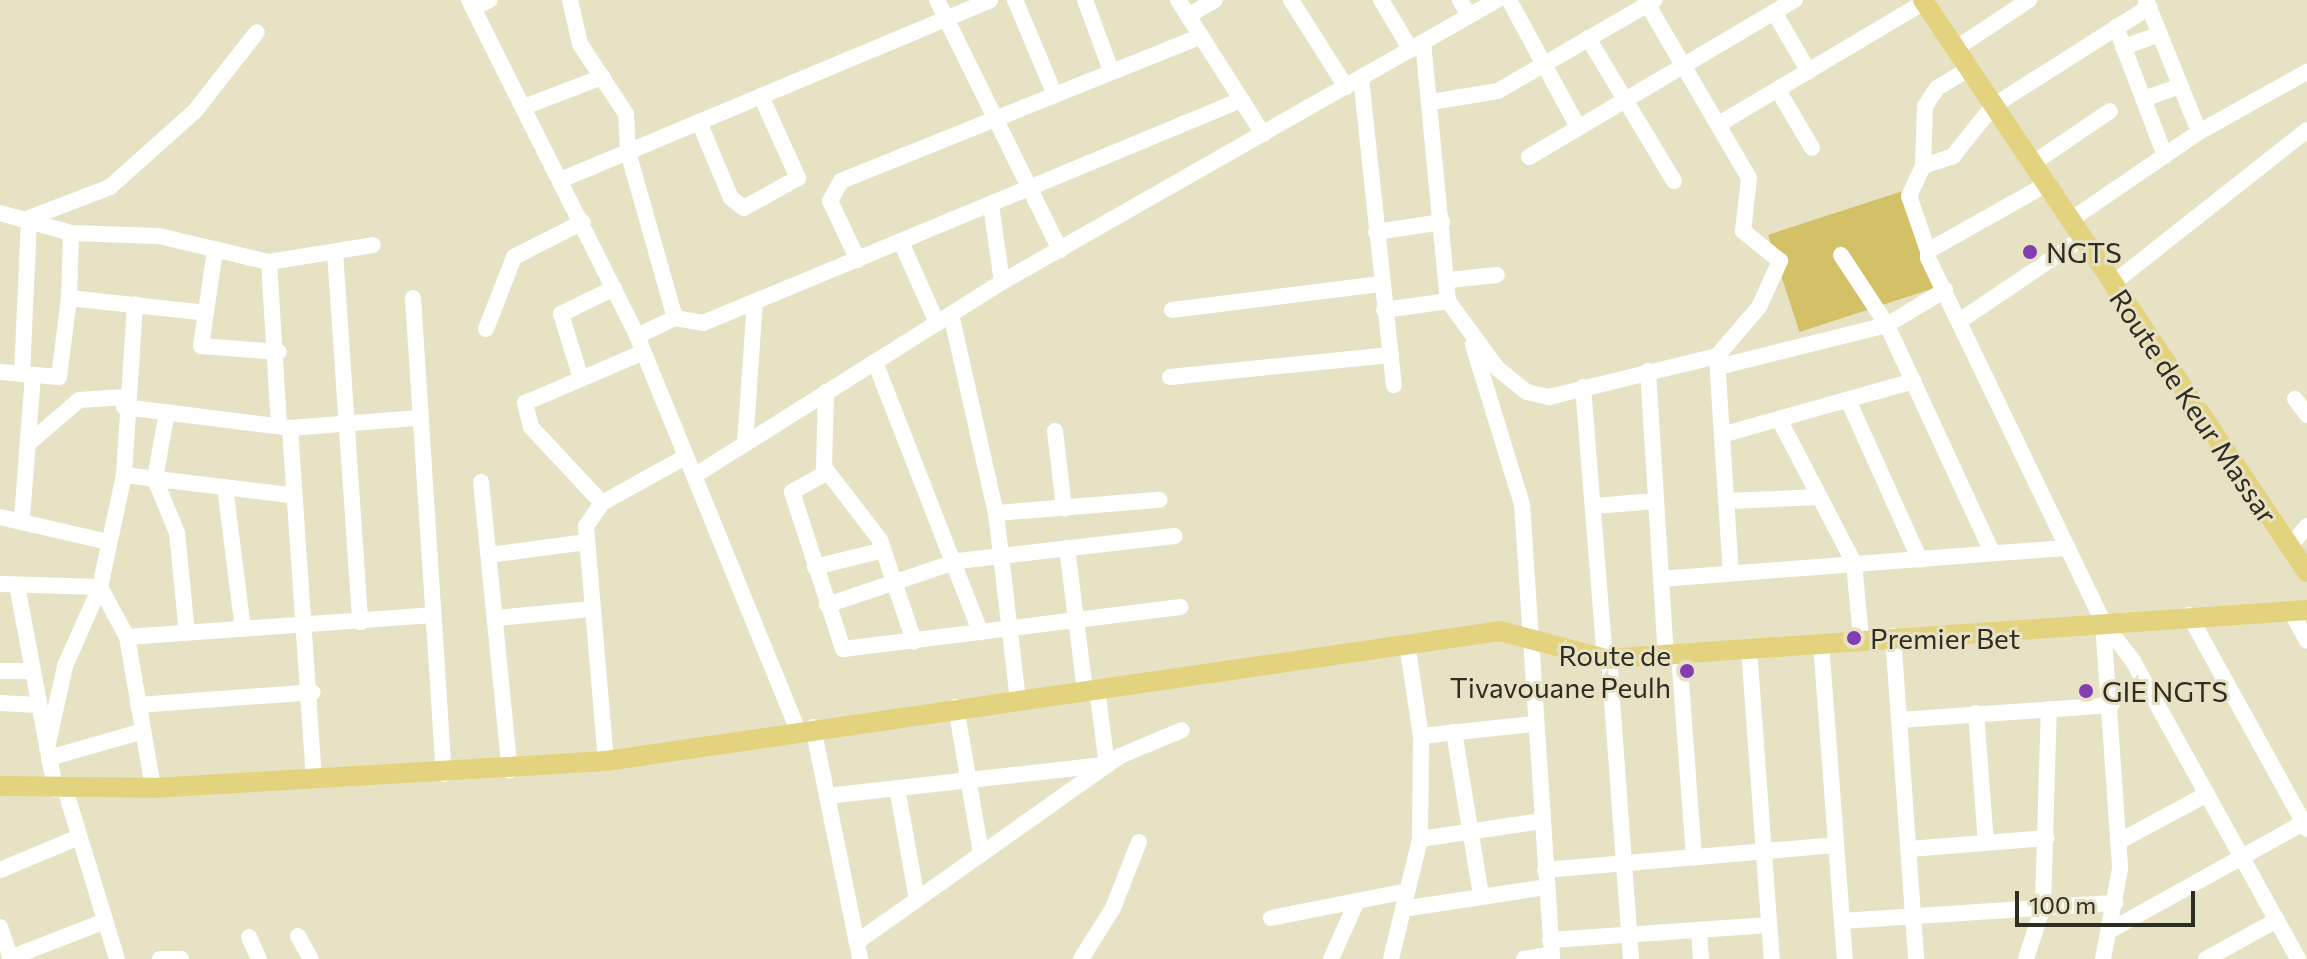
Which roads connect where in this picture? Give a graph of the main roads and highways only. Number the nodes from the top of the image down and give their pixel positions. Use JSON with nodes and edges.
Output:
{"nodes":[{"id":1,"x":1925,"y":1,"type":"edge"},
{"id":2,"x":2307,"y":572,"type":"edge"},
{"id":3,"x":2299,"y":610,"type":"edge"},
{"id":4,"x":0,"y":786,"type":"edge"}],
"edges":[{"from":1,"to":2,"type":"main road","name":"Route de Keur Massar"},
{"from":3,"to":4,"type":"main road"}]}
